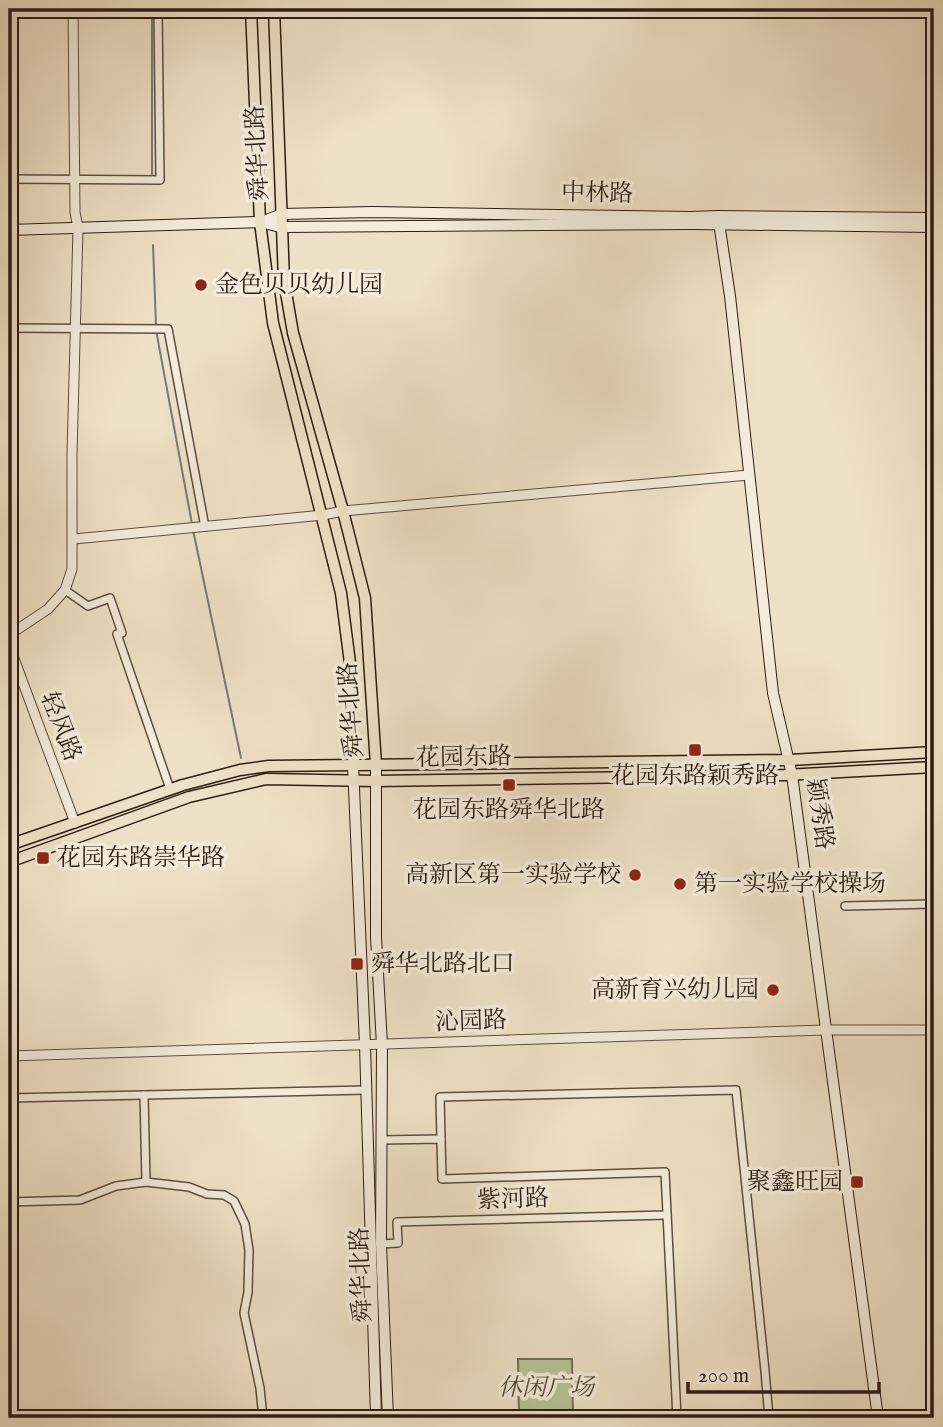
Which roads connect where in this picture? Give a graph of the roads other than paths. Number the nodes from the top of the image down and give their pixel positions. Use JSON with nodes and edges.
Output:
{"nodes":[{"id":1,"x":73,"y":9,"type":"edge"},
{"id":2,"x":158,"y":9,"type":"edge"},
{"id":3,"x":251,"y":9,"type":"edge"},
{"id":4,"x":274,"y":9,"type":"edge"},
{"id":5,"x":9,"y":179,"type":"edge"},
{"id":6,"x":74,"y":180,"type":"junction"},
{"id":7,"x":282,"y":214,"type":"junction"},
{"id":8,"x":934,"y":218,"type":"edge"},
{"id":9,"x":720,"y":220,"type":"junction"},
{"id":10,"x":260,"y":222,"type":"junction"},
{"id":11,"x":280,"y":227,"type":"junction"},
{"id":12,"x":934,"y":227,"type":"edge"},
{"id":13,"x":78,"y":228,"type":"junction"},
{"id":14,"x":9,"y":230,"type":"edge"},
{"id":15,"x":9,"y":328,"type":"edge"},
{"id":16,"x":75,"y":328,"type":"junction"},
{"id":17,"x":749,"y":475,"type":"junction"},
{"id":18,"x":343,"y":511,"type":"junction"},
{"id":19,"x":323,"y":515,"type":"junction"},
{"id":20,"x":197,"y":527,"type":"junction"},
{"id":21,"x":74,"y":539,"type":"junction"},
{"id":22,"x":65,"y":590,"type":"junction"},
{"id":23,"x":9,"y":635,"type":"edge"},
{"id":24,"x":9,"y":645,"type":"edge"},
{"id":25,"x":934,"y":752,"type":"edge"},
{"id":26,"x":790,"y":760,"type":"junction"},
{"id":27,"x":354,"y":765,"type":"junction"},
{"id":28,"x":376,"y":765,"type":"junction"},
{"id":29,"x":934,"y":767,"type":"edge"},
{"id":30,"x":792,"y":775,"type":"junction"},
{"id":31,"x":355,"y":780,"type":"junction"},
{"id":32,"x":376,"y":781,"type":"junction"},
{"id":33,"x":170,"y":789,"type":"junction"},
{"id":34,"x":75,"y":823,"type":"junction"},
{"id":35,"x":9,"y":845,"type":"edge"},
{"id":36,"x":9,"y":862,"type":"edge"},
{"id":37,"x":934,"y":904,"type":"edge"},
{"id":38,"x":845,"y":906,"type":"dead end"},
{"id":39,"x":827,"y":1031,"type":"junction"},
{"id":40,"x":934,"y":1031,"type":"edge"},
{"id":41,"x":365,"y":1045,"type":"junction"},
{"id":42,"x":382,"y":1045,"type":"junction"},
{"id":43,"x":9,"y":1056,"type":"edge"},
{"id":44,"x":366,"y":1090,"type":"junction"},
{"id":45,"x":144,"y":1095,"type":"junction"},
{"id":46,"x":9,"y":1098,"type":"edge"},
{"id":47,"x":441,"y":1139,"type":"junction"},
{"id":48,"x":382,"y":1140,"type":"junction"},
{"id":49,"x":146,"y":1182,"type":"junction"},
{"id":50,"x":9,"y":1202,"type":"edge"},
{"id":51,"x":667,"y":1215,"type":"junction"},
{"id":52,"x":381,"y":1244,"type":"junction"},
{"id":53,"x":9,"y":1373,"type":"edge"},
{"id":54,"x":10,"y":1418,"type":"edge"},
{"id":55,"x":263,"y":1418,"type":"edge"},
{"id":56,"x":376,"y":1418,"type":"edge"},
{"id":57,"x":388,"y":1418,"type":"edge"},
{"id":58,"x":677,"y":1418,"type":"edge"},
{"id":59,"x":762,"y":1418,"type":"edge"},
{"id":60,"x":878,"y":1418,"type":"edge"}],
"edges":[{"from":1,"to":6,"type":"street"},
{"from":2,"to":6,"type":"street"},
{"from":3,"to":10,"type":"main road","name":"舜华北路"},
{"from":4,"to":7,"type":"main road","name":"舜华北路"},
{"from":5,"to":6,"type":"street"},
{"from":6,"to":13,"type":"street"},
{"from":7,"to":9,"type":"main road","name":"中林路"},
{"from":7,"to":10,"type":"main road","name":"中林路"},
{"from":7,"to":11,"type":"main road","name":"舜华北路"},
{"from":8,"to":9,"type":"main road","name":"中林路"},
{"from":9,"to":11,"type":"main road","name":"中林路"},
{"from":9,"to":12,"type":"main road","name":"中林路"},
{"from":9,"to":17,"type":"main road","name":"颖秀路"},
{"from":10,"to":11,"type":"main road","name":"中林路"},
{"from":10,"to":13,"type":"main road","name":"中林路"},
{"from":10,"to":19,"type":"main road","name":"舜华北路"},
{"from":11,"to":18,"type":"main road","name":"舜华北路"},
{"from":13,"to":14,"type":"main road","name":"中林路"},
{"from":13,"to":16,"type":"street"},
{"from":15,"to":16,"type":"street"},
{"from":16,"to":20,"type":"street"},
{"from":16,"to":21,"type":"street"},
{"from":17,"to":18,"type":"street"},
{"from":17,"to":26,"type":"main road","name":"颖秀路"},
{"from":18,"to":19,"type":"street"},
{"from":18,"to":28,"type":"main road","name":"舜华北路"},
{"from":19,"to":20,"type":"street"},
{"from":19,"to":27,"type":"main road","name":"舜华北路"},
{"from":20,"to":21,"type":"street"},
{"from":21,"to":22,"type":"street"},
{"from":22,"to":23,"type":"street"},
{"from":22,"to":33,"type":"street"},
{"from":24,"to":34,"type":"street","name":"轻风路"},
{"from":25,"to":26,"type":"main road","name":"花园东路"},
{"from":26,"to":28,"type":"main road","name":"花园东路"},
{"from":26,"to":30,"type":"main road","name":"颖秀路"},
{"from":27,"to":28,"type":"main road","name":"花园东路"},
{"from":27,"to":31,"type":"main road","name":"舜华北路"},
{"from":27,"to":33,"type":"main road","name":"花园东路"},
{"from":28,"to":32,"type":"main road","name":"舜华北路"},
{"from":29,"to":30,"type":"main road","name":"花园东路"},
{"from":30,"to":32,"type":"main road","name":"花园东路"},
{"from":30,"to":39,"type":"main road","name":"颖秀路"},
{"from":31,"to":32,"type":"main road","name":"花园东路"},
{"from":31,"to":36,"type":"main road","name":"花园东路"},
{"from":31,"to":41,"type":"main road","name":"舜华北路"},
{"from":32,"to":42,"type":"main road","name":"舜华北路"},
{"from":33,"to":34,"type":"main road","name":"花园东路"},
{"from":34,"to":35,"type":"main road","name":"花园东路"},
{"from":37,"to":38,"type":"street"},
{"from":39,"to":40,"type":"street","name":"沁园路"},
{"from":39,"to":42,"type":"street","name":"沁园路"},
{"from":39,"to":60,"type":"main road","name":"颖秀路"},
{"from":41,"to":42,"type":"street","name":"沁园路"},
{"from":41,"to":43,"type":"street","name":"沁园路"},
{"from":41,"to":44,"type":"main road","name":"舜华北路"},
{"from":42,"to":48,"type":"main road","name":"舜华北路"},
{"from":44,"to":45,"type":"street"},
{"from":44,"to":56,"type":"main road","name":"舜华北路"},
{"from":45,"to":46,"type":"street"},
{"from":45,"to":49,"type":"street"},
{"from":47,"to":48,"type":"street"},
{"from":47,"to":51,"type":"street"},
{"from":47,"to":59,"type":"street"},
{"from":48,"to":52,"type":"main road","name":"舜华北路"},
{"from":49,"to":50,"type":"street"},
{"from":49,"to":55,"type":"street"},
{"from":51,"to":52,"type":"street","name":"紫河路"},
{"from":51,"to":58,"type":"street"},
{"from":52,"to":57,"type":"main road","name":"舜华北路"},
{"from":53,"to":54,"type":"main road"}]}
